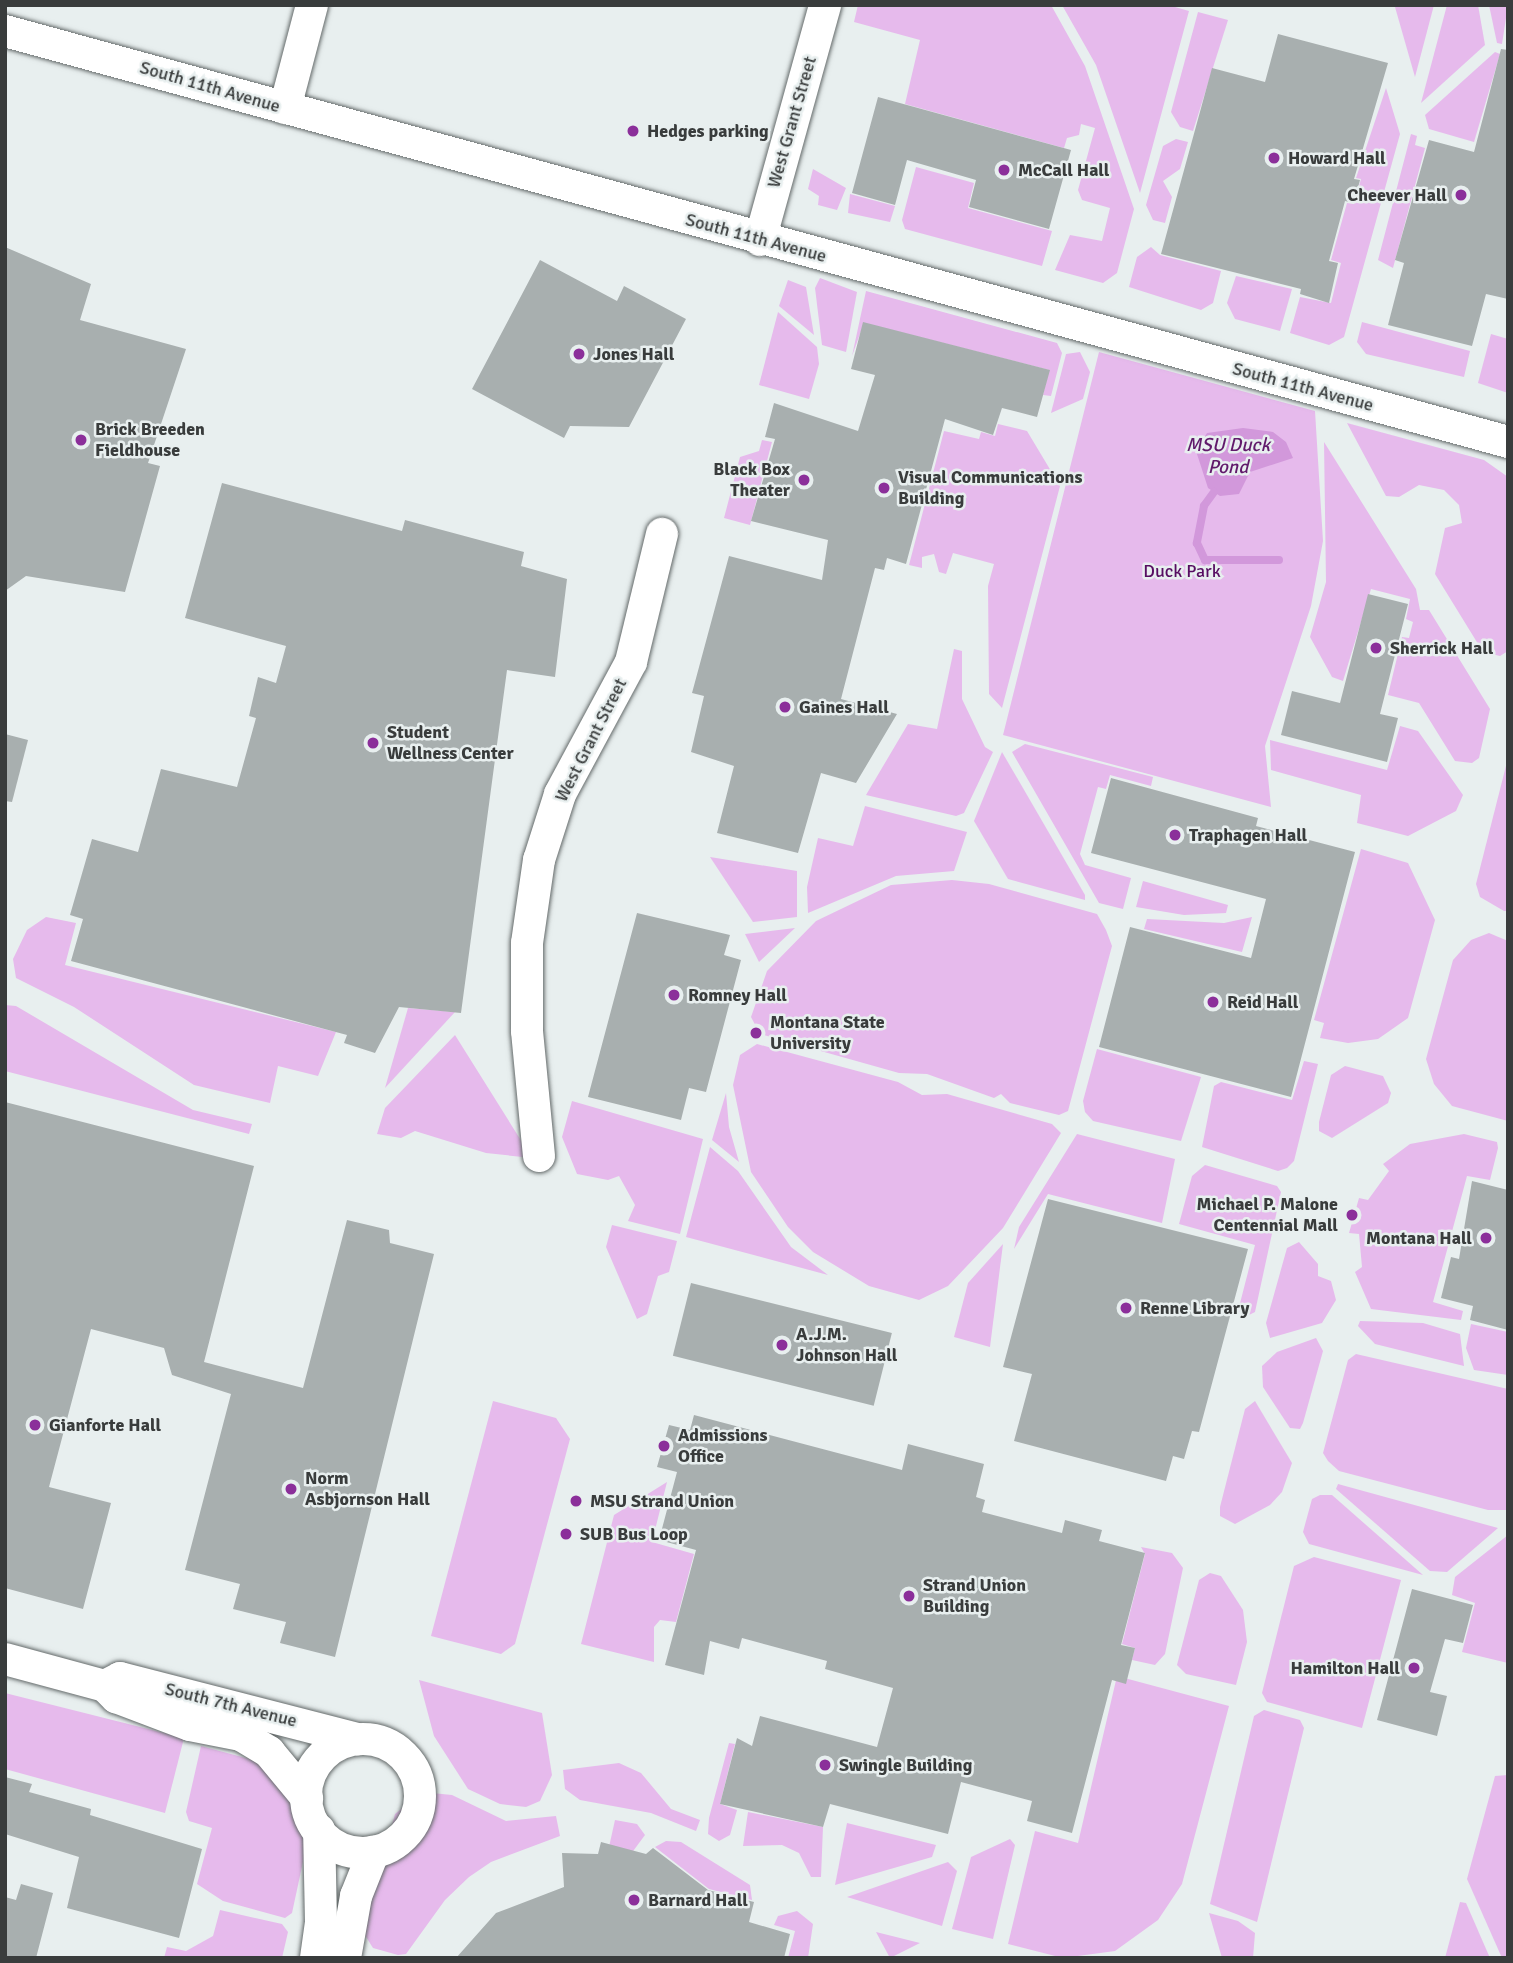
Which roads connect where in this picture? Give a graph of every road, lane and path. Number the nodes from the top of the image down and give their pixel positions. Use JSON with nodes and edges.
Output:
{"nodes":[{"id":1,"x":312,"y":5,"type":"edge"},
{"id":2,"x":825,"y":5,"type":"edge"},
{"id":3,"x":5,"y":31,"type":"edge"},
{"id":4,"x":285,"y":108,"type":"junction"},
{"id":5,"x":760,"y":240,"type":"junction"},
{"id":6,"x":1508,"y":442,"type":"edge"},
{"id":7,"x":662,"y":534,"type":"dead end"},
{"id":8,"x":539,"y":1156,"type":"dead end"},
{"id":9,"x":5,"y":1659,"type":"edge"},
{"id":10,"x":105,"y":1686,"type":"junction"},
{"id":11,"x":358,"y":1739,"type":"junction"},
{"id":12,"x":307,"y":1798,"type":"junction"},
{"id":13,"x":319,"y":1830,"type":"junction"},
{"id":14,"x":374,"y":1851,"type":"junction"},
{"id":15,"x":316,"y":1958,"type":"edge"},
{"id":16,"x":345,"y":1958,"type":"edge"}],
"edges":[{"from":1,"to":4,"type":"street"},
{"from":2,"to":5,"type":"street","name":"West Grant Street"},
{"from":3,"to":4,"type":"street","name":"South 11th Avenue"},
{"from":4,"to":5,"type":"street","name":"South 11th Avenue"},
{"from":5,"to":6,"type":"street","name":"South 11th Avenue"},
{"from":7,"to":8,"type":"street","name":"West Grant Street"},
{"from":9,"to":10,"type":"street","name":"South 7th Avenue"},
{"from":10,"to":11,"type":"street","name":"South 7th Avenue"},
{"from":10,"to":12,"type":"street","name":"South 7th Avenue"},
{"from":11,"to":12,"type":"street"},
{"from":11,"to":14,"type":"street"},
{"from":12,"to":13,"type":"street"},
{"from":13,"to":14,"type":"street"},
{"from":13,"to":15,"type":"street"},
{"from":14,"to":16,"type":"street"}]}
